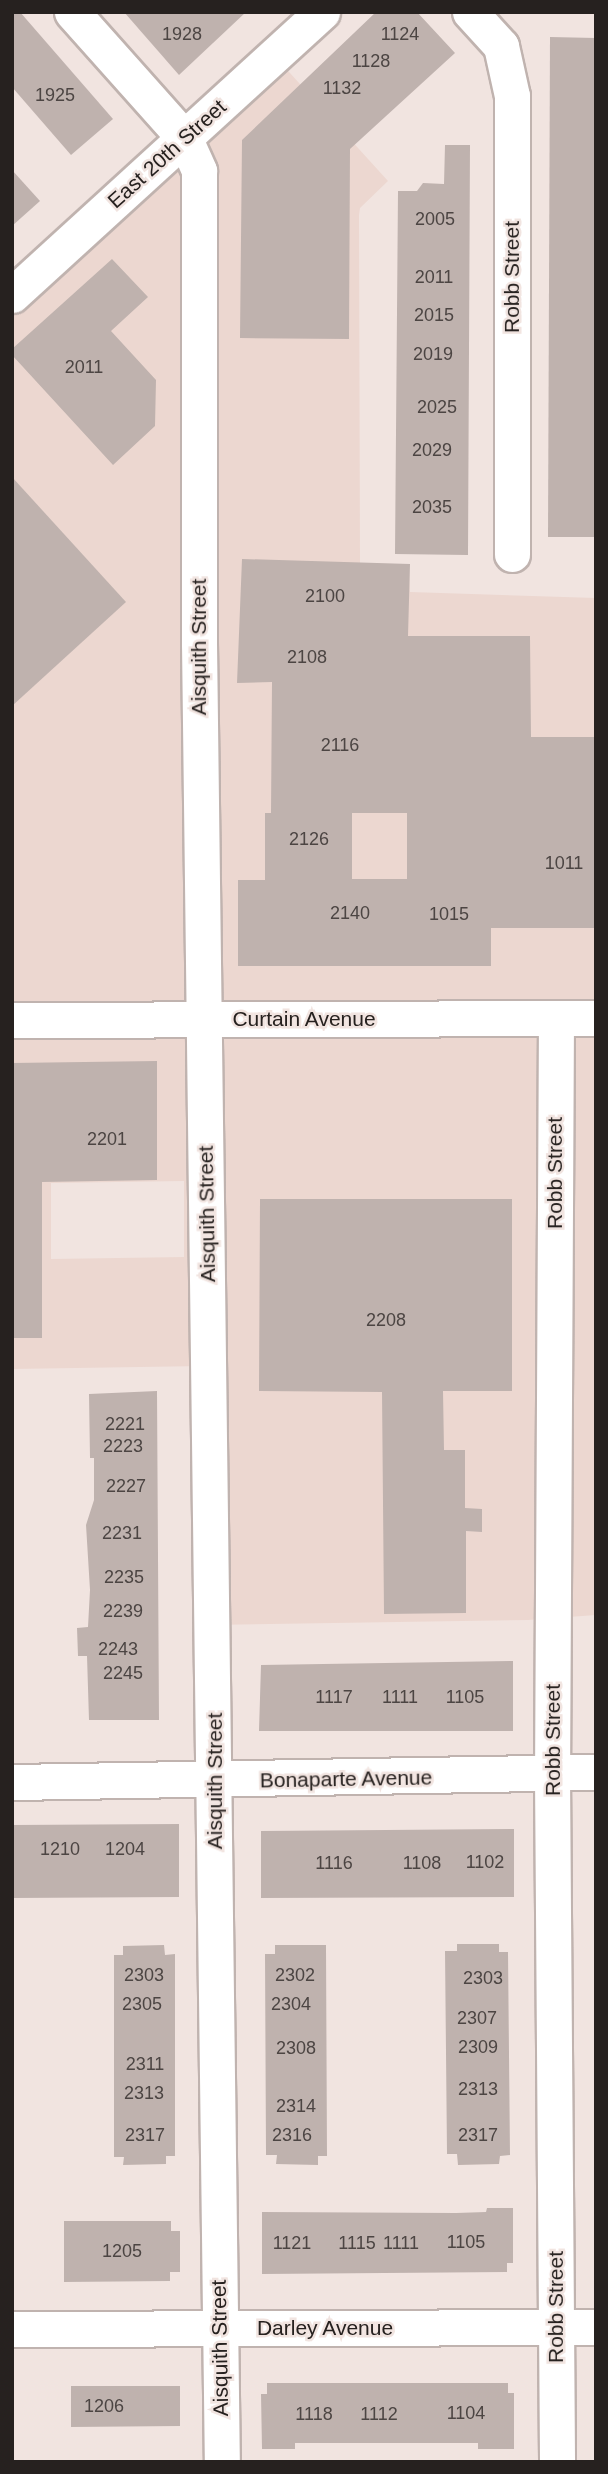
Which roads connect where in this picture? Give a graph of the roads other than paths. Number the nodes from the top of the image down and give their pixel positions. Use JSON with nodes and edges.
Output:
{"nodes":[{"id":1,"x":72,"y":12,"type":"edge"},
{"id":2,"x":322,"y":12,"type":"edge"},
{"id":3,"x":470,"y":12,"type":"edge"},
{"id":4,"x":185,"y":139,"type":"junction"},
{"id":5,"x":12,"y":295,"type":"edge"},
{"id":6,"x":512,"y":554,"type":"dead end"},
{"id":7,"x":556,"y":1018,"type":"junction"},
{"id":8,"x":596,"y":1018,"type":"edge"},
{"id":9,"x":12,"y":1020,"type":"edge"},
{"id":10,"x":203,"y":1020,"type":"junction"},
{"id":11,"x":596,"y":1772,"type":"edge"},
{"id":12,"x":552,"y":1775,"type":"junction"},
{"id":13,"x":12,"y":1782,"type":"edge"},
{"id":14,"x":215,"y":1782,"type":"junction"},
{"id":15,"x":556,"y":2327,"type":"junction"},
{"id":16,"x":596,"y":2327,"type":"edge"},
{"id":17,"x":220,"y":2328,"type":"junction"},
{"id":18,"x":12,"y":2329,"type":"edge"},
{"id":19,"x":222,"y":2462,"type":"edge"},
{"id":20,"x":556,"y":2462,"type":"edge"}],
"edges":[{"from":1,"to":4,"type":"street","name":"Aisquith Street"},
{"from":2,"to":4,"type":"street","name":"East 20th Street"},
{"from":3,"to":6,"type":"street","name":"Robb Street"},
{"from":4,"to":5,"type":"street","name":"East 20th Street"},
{"from":4,"to":10,"type":"street","name":"Aisquith Street"},
{"from":7,"to":8,"type":"street","name":"Curtain Avenue"},
{"from":7,"to":10,"type":"street","name":"Curtain Avenue"},
{"from":7,"to":12,"type":"street","name":"Robb Street"},
{"from":9,"to":10,"type":"street","name":"Curtain Avenue"},
{"from":10,"to":14,"type":"street","name":"Aisquith Street"},
{"from":11,"to":12,"type":"street","name":"Bonaparte Avenue"},
{"from":12,"to":14,"type":"street","name":"Bonaparte Avenue"},
{"from":12,"to":15,"type":"street","name":"Robb Street"},
{"from":13,"to":14,"type":"street","name":"Bonaparte Avenue"},
{"from":14,"to":17,"type":"street","name":"Aisquith Street"},
{"from":15,"to":16,"type":"street","name":"Darley Avenue"},
{"from":15,"to":17,"type":"street","name":"Darley Avenue"},
{"from":15,"to":20,"type":"street","name":"Robb Street"},
{"from":17,"to":18,"type":"street","name":"Darley Avenue"},
{"from":17,"to":19,"type":"street","name":"Aisquith Street"}]}
